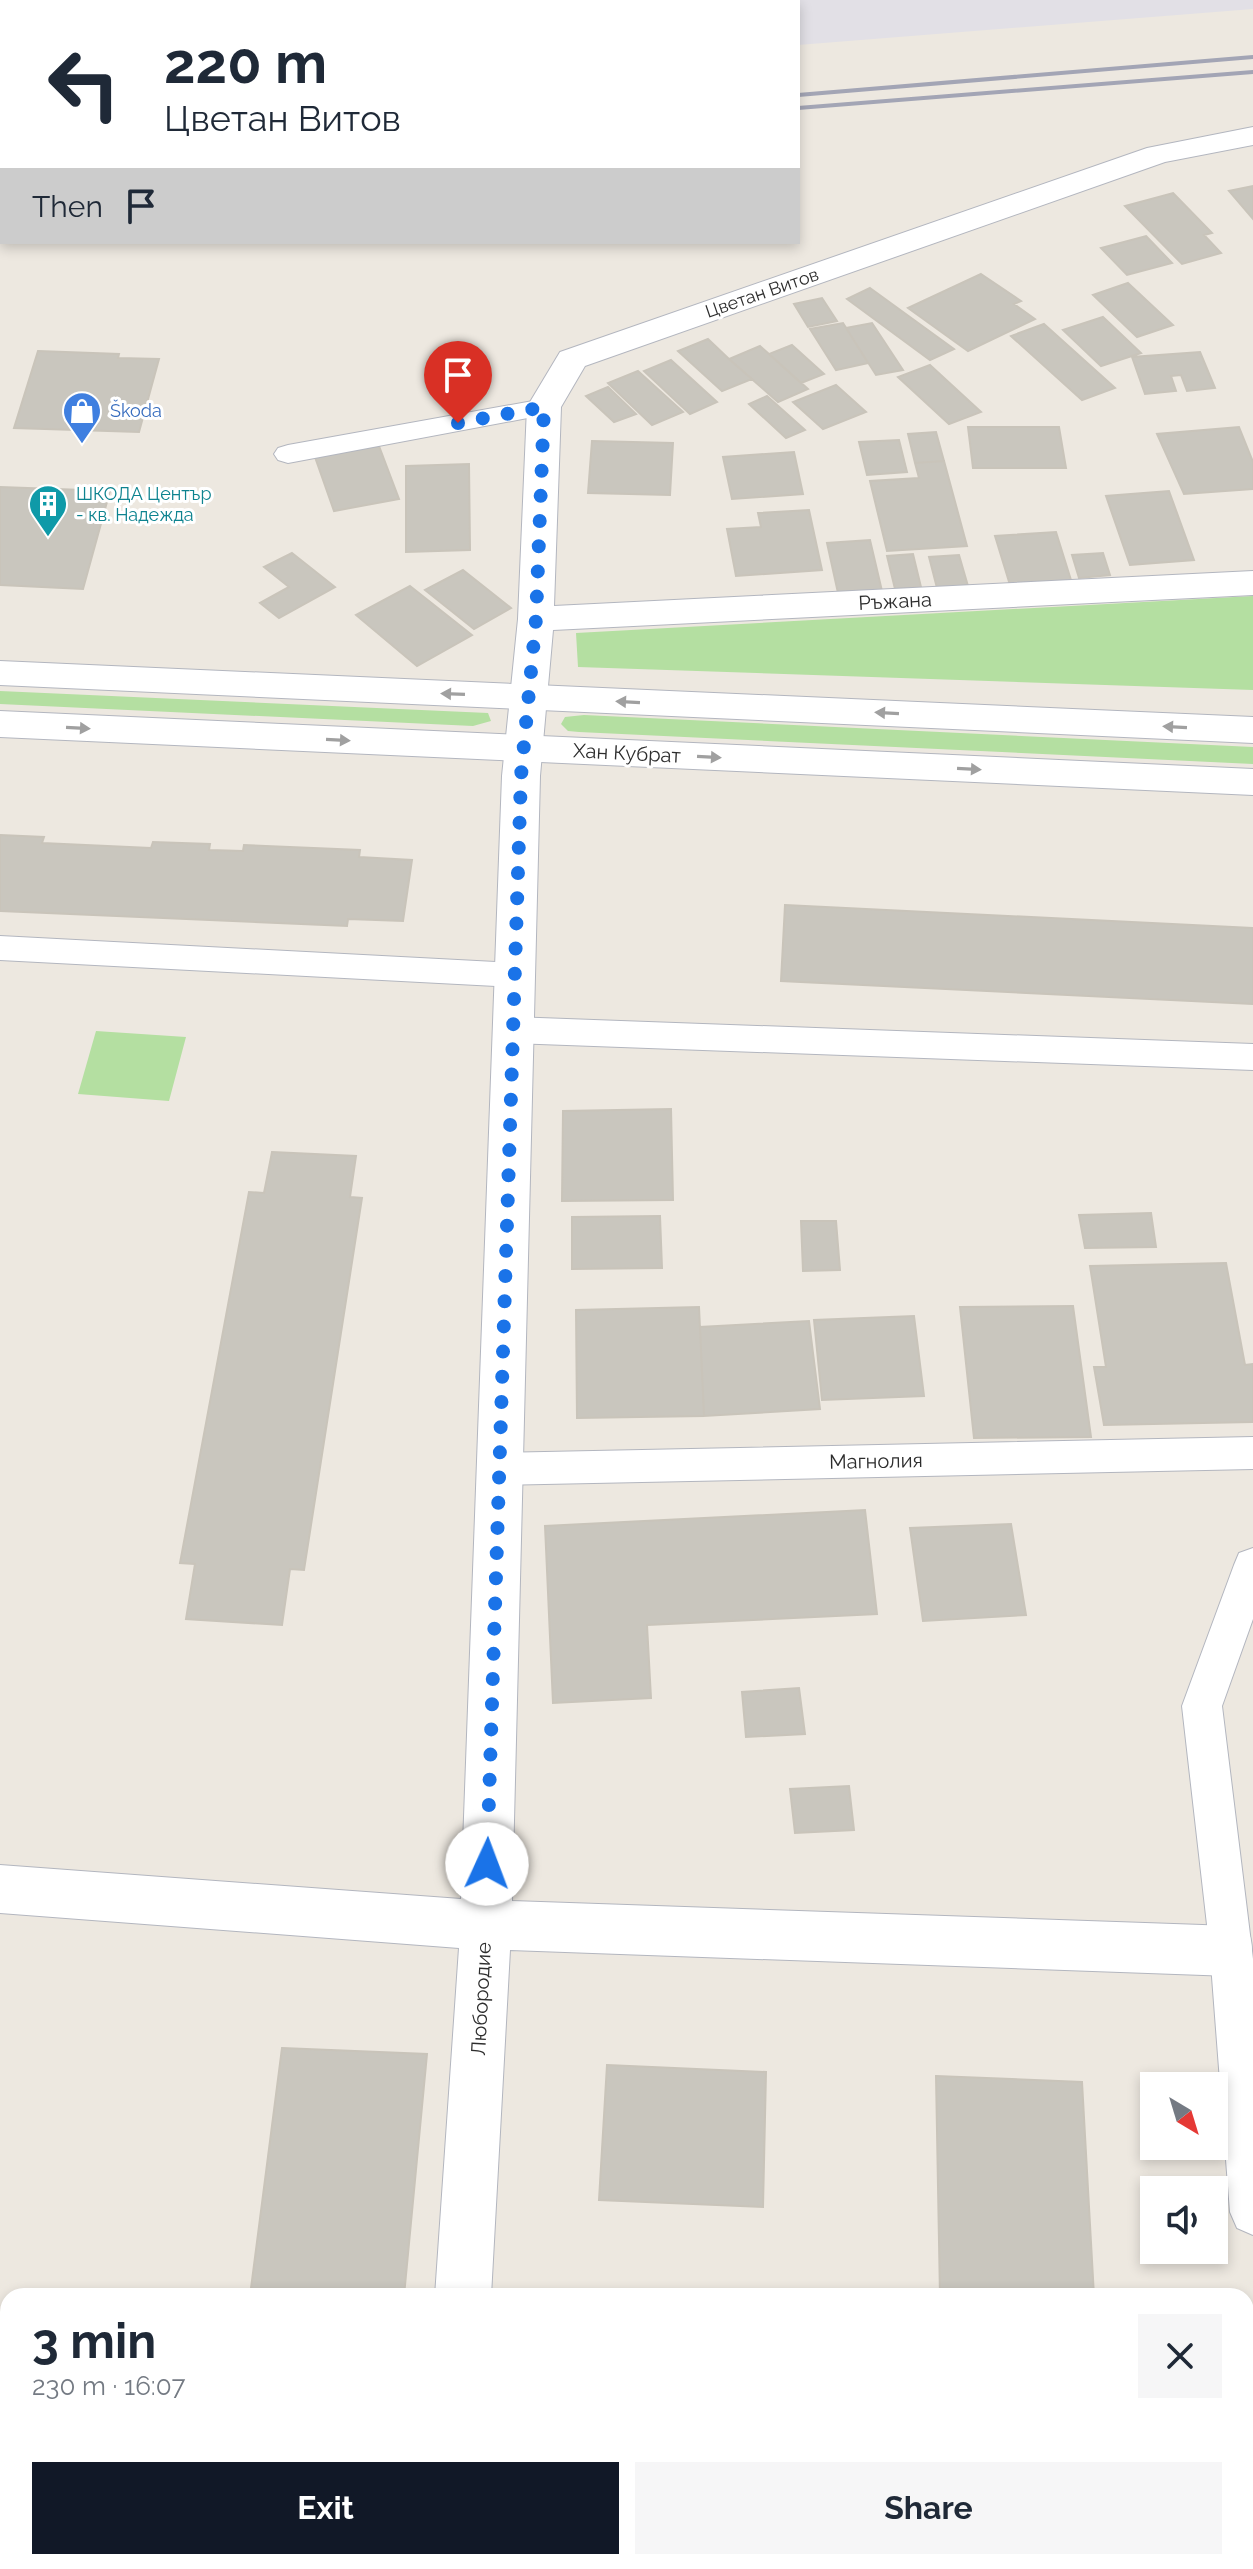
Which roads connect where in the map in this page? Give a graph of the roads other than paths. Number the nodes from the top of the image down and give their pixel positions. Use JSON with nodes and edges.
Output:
{"nodes":[{"id":1,"x":1253,"y":136,"type":"edge"},
{"id":2,"x":544,"y":407,"type":"junction"},
{"id":3,"x":288,"y":454,"type":"dead end"},
{"id":4,"x":1253,"y":583,"type":"edge"},
{"id":5,"x":536,"y":619,"type":"junction"},
{"id":6,"x":0,"y":673,"type":"edge"},
{"id":7,"x":531,"y":697,"type":"junction"},
{"id":8,"x":0,"y":724,"type":"edge"},
{"id":9,"x":1253,"y":730,"type":"edge"},
{"id":10,"x":522,"y":748,"type":"junction"},
{"id":11,"x":1253,"y":782,"type":"edge"},
{"id":12,"x":0,"y":948,"type":"edge"},
{"id":13,"x":515,"y":975,"type":"junction"},
{"id":14,"x":512,"y":1030,"type":"junction"},
{"id":15,"x":1253,"y":1057,"type":"edge"},
{"id":16,"x":1253,"y":1453,"type":"edge"},
{"id":17,"x":499,"y":1469,"type":"junction"},
{"id":18,"x":1253,"y":1565,"type":"edge"},
{"id":19,"x":0,"y":1889,"type":"edge"},
{"id":20,"x":486,"y":1925,"type":"junction"},
{"id":21,"x":1231,"y":1951,"type":"junction"},
{"id":22,"x":1253,"y":2212,"type":"edge"},
{"id":23,"x":463,"y":2288,"type":"edge"}],
"edges":[{"from":1,"to":2,"type":"street","name":"Цветан Витов"},
{"from":2,"to":3,"type":"lane"},
{"from":2,"to":5,"type":"street","name":"Любородие"},
{"from":4,"to":5,"type":"street","name":"Ръжана"},
{"from":5,"to":7,"type":"street","name":"Любородие"},
{"from":7,"to":6,"type":"street","one_way":true},
{"from":9,"to":7,"type":"street","one_way":true},
{"from":7,"to":10,"type":"street","name":"Любородие"},
{"from":8,"to":10,"type":"street","name":"Хан Кубрат","one_way":true},
{"from":10,"to":11,"type":"street","name":"Хан Кубрат","one_way":true},
{"from":10,"to":13,"type":"street","name":"Любородие"},
{"from":12,"to":13,"type":"lane"},
{"from":13,"to":14,"type":"street","name":"Любородие"},
{"from":14,"to":15,"type":"lane"},
{"from":14,"to":17,"type":"street","name":"Любородие"},
{"from":16,"to":17,"type":"lane","name":"Магнолия"},
{"from":17,"to":20,"type":"street","name":"Любородие"},
{"from":18,"to":21,"type":"lane"},
{"from":19,"to":20,"type":"street"},
{"from":20,"to":21,"type":"street"},
{"from":20,"to":23,"type":"street","name":"Любородие"},
{"from":21,"to":22,"type":"lane"}]}
